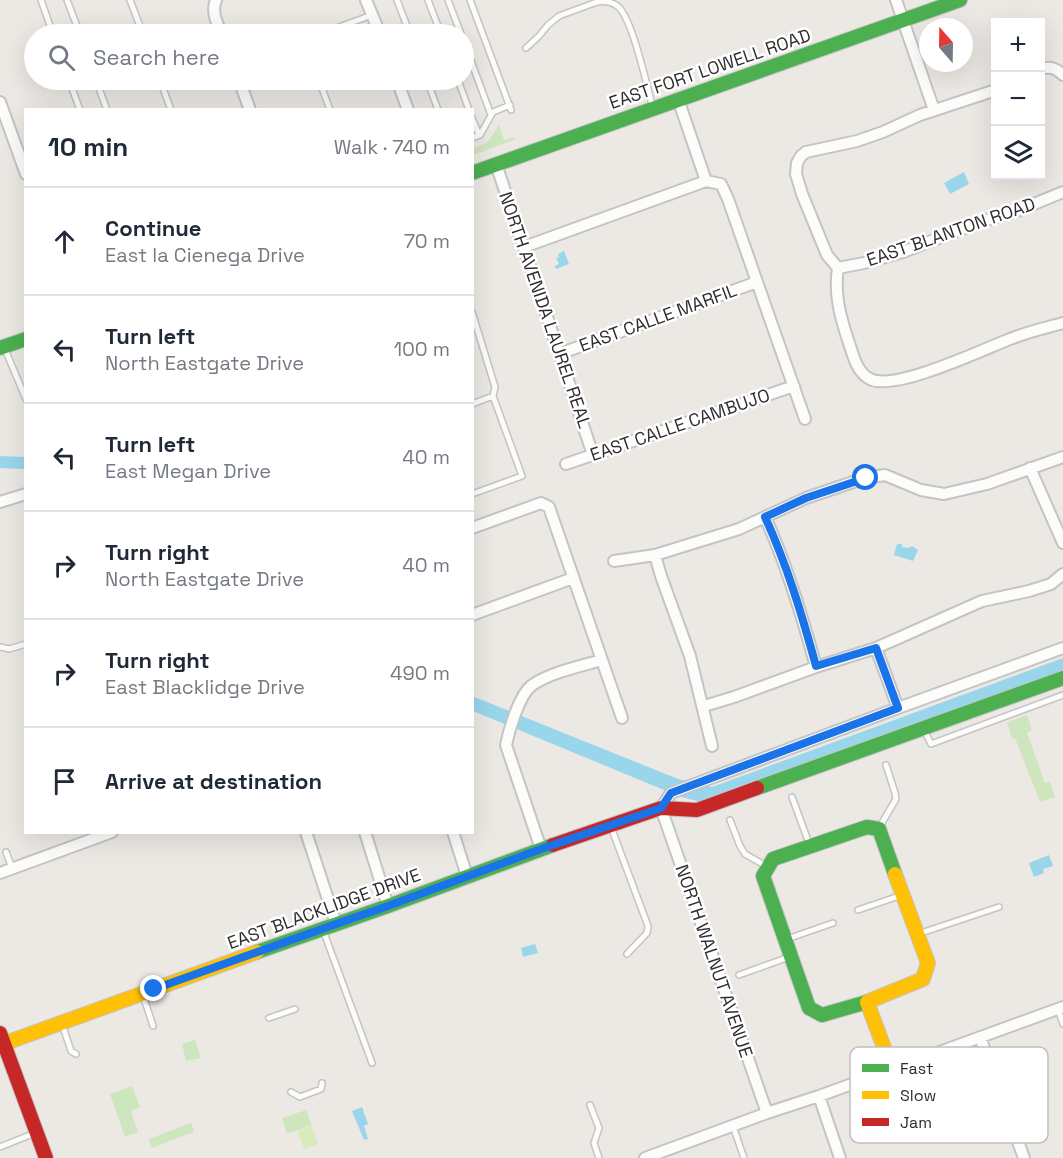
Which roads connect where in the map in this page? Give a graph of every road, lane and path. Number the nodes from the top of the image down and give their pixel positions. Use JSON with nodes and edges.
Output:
{"nodes":[{"id":1,"x":41,"y":0,"type":"edge"},
{"id":2,"x":67,"y":0,"type":"edge"},
{"id":3,"x":130,"y":0,"type":"edge"},
{"id":4,"x":366,"y":0,"type":"edge"},
{"id":5,"x":397,"y":0,"type":"edge"},
{"id":6,"x":428,"y":0,"type":"edge"},
{"id":7,"x":448,"y":0,"type":"edge"},
{"id":8,"x":470,"y":0,"type":"edge"},
{"id":9,"x":896,"y":0,"type":"edge"},
{"id":10,"x":960,"y":0,"type":"edge"},
{"id":11,"x":214,"y":1,"type":"edge"},
{"id":12,"x":372,"y":15,"type":"junction"},
{"id":13,"x":904,"y":20,"type":"junction"},
{"id":14,"x":49,"y":24,"type":"edge"},
{"id":15,"x":76,"y":24,"type":"edge"},
{"id":16,"x":139,"y":24,"type":"edge"},
{"id":17,"x":218,"y":24,"type":"edge"},
{"id":18,"x":347,"y":24,"type":"edge"},
{"id":19,"x":376,"y":24,"type":"edge"},
{"id":20,"x":406,"y":24,"type":"edge"},
{"id":21,"x":437,"y":24,"type":"edge"},
{"id":22,"x":457,"y":24,"type":"edge"},
{"id":23,"x":525,"y":48,"type":"dead end"},
{"id":24,"x":1045,"y":67,"type":"edge"},
{"id":25,"x":474,"y":69,"type":"edge"},
{"id":26,"x":1063,"y":75,"type":"edge"},
{"id":27,"x":73,"y":90,"type":"edge"},
{"id":28,"x":100,"y":90,"type":"edge"},
{"id":29,"x":164,"y":90,"type":"edge"},
{"id":30,"x":243,"y":90,"type":"edge"},
{"id":31,"x":323,"y":90,"type":"edge"},
{"id":32,"x":401,"y":90,"type":"edge"},
{"id":33,"x":431,"y":90,"type":"edge"},
{"id":34,"x":462,"y":90,"type":"edge"},
{"id":35,"x":991,"y":92,"type":"edge"},
{"id":36,"x":678,"y":99,"type":"junction"},
{"id":37,"x":0,"y":102,"type":"edge"},
{"id":38,"x":79,"y":108,"type":"edge"},
{"id":39,"x":106,"y":108,"type":"edge"},
{"id":40,"x":170,"y":108,"type":"edge"},
{"id":41,"x":249,"y":108,"type":"edge"},
{"id":42,"x":329,"y":108,"type":"edge"},
{"id":43,"x":407,"y":108,"type":"edge"},
{"id":44,"x":437,"y":108,"type":"edge"},
{"id":45,"x":468,"y":108,"type":"edge"},
{"id":46,"x":653,"y":108,"type":"junction"},
{"id":47,"x":934,"y":110,"type":"junction"},
{"id":48,"x":491,"y":116,"type":"junction"},
{"id":49,"x":476,"y":136,"type":"edge"},
{"id":50,"x":496,"y":164,"type":"junction"},
{"id":51,"x":24,"y":168,"type":"edge"},
{"id":52,"x":474,"y":172,"type":"edge"},
{"id":53,"x":706,"y":181,"type":"junction"},
{"id":54,"x":1063,"y":192,"type":"edge"},
{"id":55,"x":524,"y":248,"type":"junction"},
{"id":56,"x":838,"y":268,"type":"junction"},
{"id":57,"x":757,"y":282,"type":"junction"},
{"id":58,"x":474,"y":319,"type":"edge"},
{"id":59,"x":1063,"y":322,"type":"edge"},
{"id":60,"x":24,"y":340,"type":"edge"},
{"id":61,"x":2,"y":348,"type":"edge"},
{"id":62,"x":559,"y":354,"type":"junction"},
{"id":63,"x":794,"y":386,"type":"junction"},
{"id":64,"x":24,"y":395,"type":"edge"},
{"id":65,"x":493,"y":396,"type":"junction"},
{"id":66,"x":474,"y":403,"type":"edge"},
{"id":67,"x":805,"y":419,"type":"dead end"},
{"id":68,"x":593,"y":455,"type":"junction"},
{"id":69,"x":1063,"y":457,"type":"edge"},
{"id":70,"x":566,"y":464,"type":"dead end"},
{"id":71,"x":1030,"y":468,"type":"junction"},
{"id":72,"x":474,"y":493,"type":"edge"},
{"id":73,"x":24,"y":495,"type":"edge"},
{"id":74,"x":0,"y":502,"type":"edge"},
{"id":75,"x":765,"y":517,"type":"junction"},
{"id":76,"x":474,"y":527,"type":"edge"},
{"id":77,"x":1063,"y":543,"type":"edge"},
{"id":78,"x":656,"y":555,"type":"junction"},
{"id":79,"x":614,"y":561,"type":"dead end"},
{"id":80,"x":1063,"y":574,"type":"edge"},
{"id":81,"x":573,"y":578,"type":"junction"},
{"id":82,"x":474,"y":614,"type":"edge"},
{"id":83,"x":24,"y":645,"type":"edge"},
{"id":84,"x":0,"y":646,"type":"edge"},
{"id":85,"x":876,"y":648,"type":"junction"},
{"id":86,"x":1063,"y":648,"type":"edge"},
{"id":87,"x":602,"y":660,"type":"junction"},
{"id":88,"x":816,"y":666,"type":"junction"},
{"id":89,"x":1063,"y":678,"type":"edge"},
{"id":90,"x":1063,"y":695,"type":"edge"},
{"id":91,"x":704,"y":706,"type":"junction"},
{"id":92,"x":898,"y":708,"type":"junction"},
{"id":93,"x":622,"y":718,"type":"dead end"},
{"id":94,"x":923,"y":729,"type":"junction"},
{"id":95,"x":712,"y":746,"type":"dead end"},
{"id":96,"x":886,"y":765,"type":"dead end"},
{"id":97,"x":792,"y":797,"type":"dead end"},
{"id":98,"x":661,"y":808,"type":"junction"},
{"id":99,"x":730,"y":820,"type":"dead end"},
{"id":100,"x":610,"y":825,"type":"junction"},
{"id":101,"x":879,"y":830,"type":"junction"},
{"id":102,"x":106,"y":834,"type":"edge"},
{"id":103,"x":307,"y":834,"type":"edge"},
{"id":104,"x":366,"y":834,"type":"edge"},
{"id":105,"x":454,"y":834,"type":"edge"},
{"id":106,"x":810,"y":847,"type":"junction"},
{"id":107,"x":541,"y":849,"type":"junction"},
{"id":108,"x":6,"y":852,"type":"dead end"},
{"id":109,"x":768,"y":867,"type":"junction"},
{"id":110,"x":12,"y":868,"type":"junction"},
{"id":111,"x":0,"y":873,"type":"edge"},
{"id":112,"x":467,"y":876,"type":"junction"},
{"id":113,"x":903,"y":895,"type":"junction"},
{"id":114,"x":388,"y":906,"type":"junction"},
{"id":115,"x":999,"y":907,"type":"dead end"},
{"id":116,"x":858,"y":910,"type":"dead end"},
{"id":117,"x":832,"y":923,"type":"dead end"},
{"id":118,"x":336,"y":924,"type":"junction"},
{"id":119,"x":322,"y":929,"type":"junction"},
{"id":120,"x":918,"y":934,"type":"junction"},
{"id":121,"x":785,"y":939,"type":"junction"},
{"id":122,"x":627,"y":954,"type":"dead end"},
{"id":123,"x":791,"y":956,"type":"junction"},
{"id":124,"x":739,"y":975,"type":"dead end"},
{"id":125,"x":143,"y":993,"type":"junction"},
{"id":126,"x":867,"y":1002,"type":"junction"},
{"id":127,"x":1060,"y":1008,"type":"edge"},
{"id":128,"x":295,"y":1009,"type":"dead end"},
{"id":129,"x":269,"y":1018,"type":"dead end"},
{"id":130,"x":61,"y":1023,"type":"junction"},
{"id":131,"x":1063,"y":1024,"type":"edge"},
{"id":132,"x":153,"y":1026,"type":"dead end"},
{"id":133,"x":980,"y":1037,"type":"junction"},
{"id":134,"x":1,"y":1040,"type":"edge"},
{"id":135,"x":883,"y":1047,"type":"edge"},
{"id":136,"x":952,"y":1047,"type":"edge"},
{"id":137,"x":984,"y":1047,"type":"edge"},
{"id":138,"x":76,"y":1054,"type":"dead end"},
{"id":139,"x":372,"y":1063,"type":"dead end"},
{"id":140,"x":322,"y":1083,"type":"dead end"},
{"id":141,"x":850,"y":1084,"type":"edge"},
{"id":142,"x":291,"y":1092,"type":"dead end"},
{"id":143,"x":819,"y":1096,"type":"junction"},
{"id":144,"x":590,"y":1105,"type":"dead end"},
{"id":145,"x":767,"y":1113,"type":"junction"},
{"id":146,"x":733,"y":1126,"type":"junction"},
{"id":147,"x":37,"y":1133,"type":"junction"},
{"id":148,"x":1019,"y":1143,"type":"edge"},
{"id":149,"x":0,"y":1147,"type":"edge"},
{"id":150,"x":660,"y":1155,"type":"edge"},
{"id":151,"x":46,"y":1158,"type":"edge"},
{"id":152,"x":599,"y":1158,"type":"edge"},
{"id":153,"x":645,"y":1158,"type":"edge"},
{"id":154,"x":744,"y":1158,"type":"edge"},
{"id":155,"x":840,"y":1158,"type":"edge"},
{"id":156,"x":1024,"y":1158,"type":"edge"}],
"edges":[{"from":1,"to":14,"type":"lane"},
{"from":2,"to":15,"type":"lane"},
{"from":3,"to":16,"type":"lane"},
{"from":4,"to":12,"type":"street"},
{"from":5,"to":20,"type":"lane"},
{"from":6,"to":21,"type":"lane"},
{"from":7,"to":22,"type":"lane"},
{"from":8,"to":48,"type":"lane"},
{"from":9,"to":13,"type":"street"},
{"from":10,"to":13,"type":"street","name":"EAST FORT LOWELL ROAD"},
{"from":11,"to":17,"type":"street"},
{"from":12,"to":18,"type":"lane"},
{"from":12,"to":19,"type":"street"},
{"from":13,"to":36,"type":"street","name":"EAST FORT LOWELL ROAD"},
{"from":13,"to":47,"type":"street"},
{"from":23,"to":46,"type":"lane"},
{"from":24,"to":26,"type":"street"},
{"from":25,"to":48,"type":"lane"},
{"from":27,"to":38,"type":"lane"},
{"from":28,"to":39,"type":"lane"},
{"from":29,"to":40,"type":"lane"},
{"from":30,"to":41,"type":"street"},
{"from":31,"to":42,"type":"lane"},
{"from":32,"to":43,"type":"street"},
{"from":33,"to":44,"type":"lane"},
{"from":34,"to":45,"type":"lane"},
{"from":35,"to":47,"type":"street"},
{"from":36,"to":46,"type":"street","name":"EAST FORT LOWELL ROAD"},
{"from":36,"to":53,"type":"street"},
{"from":37,"to":51,"type":"street"},
{"from":46,"to":50,"type":"street","name":"EAST FORT LOWELL ROAD"},
{"from":47,"to":56,"type":"street"},
{"from":48,"to":49,"type":"lane"},
{"from":50,"to":52,"type":"street","name":"EAST FORT LOWELL ROAD"},
{"from":50,"to":55,"type":"street","name":"NORTH AVENIDA LAUREL REAL"},
{"from":53,"to":55,"type":"street"},
{"from":53,"to":57,"type":"street"},
{"from":54,"to":56,"type":"street","name":"EAST BLANTON ROAD"},
{"from":55,"to":62,"type":"street","name":"NORTH AVENIDA LAUREL REAL"},
{"from":56,"to":59,"type":"street"},
{"from":57,"to":62,"type":"street","name":"EAST CALLE MARFIL"},
{"from":57,"to":63,"type":"street"},
{"from":58,"to":65,"type":"lane"},
{"from":60,"to":61,"type":"street"},
{"from":61,"to":64,"type":"lane"},
{"from":62,"to":68,"type":"street","name":"NORTH AVENIDA LAUREL REAL"},
{"from":63,"to":67,"type":"street"},
{"from":63,"to":68,"type":"street","name":"EAST CALLE CAMBUJO"},
{"from":65,"to":66,"type":"lane"},
{"from":65,"to":72,"type":"lane"},
{"from":68,"to":70,"type":"street","name":"EAST CALLE CAMBUJO"},
{"from":69,"to":71,"type":"street"},
{"from":71,"to":75,"type":"street"},
{"from":71,"to":77,"type":"street"},
{"from":73,"to":74,"type":"street"},
{"from":75,"to":78,"type":"street"},
{"from":75,"to":88,"type":"street"},
{"from":76,"to":81,"type":"street"},
{"from":78,"to":79,"type":"street"},
{"from":78,"to":91,"type":"street"},
{"from":80,"to":85,"type":"street"},
{"from":81,"to":82,"type":"street"},
{"from":81,"to":87,"type":"street"},
{"from":83,"to":84,"type":"lane"},
{"from":85,"to":88,"type":"street"},
{"from":85,"to":92,"type":"street"},
{"from":86,"to":92,"type":"street"},
{"from":87,"to":93,"type":"street"},
{"from":87,"to":107,"type":"street"},
{"from":88,"to":91,"type":"street"},
{"from":89,"to":94,"type":"street","name":"EAST BLACKLIDGE DRIVE"},
{"from":90,"to":94,"type":"lane"},
{"from":91,"to":95,"type":"street"},
{"from":92,"to":98,"type":"street"},
{"from":94,"to":98,"type":"street","name":"EAST BLACKLIDGE DRIVE"},
{"from":96,"to":101,"type":"lane"},
{"from":97,"to":106,"type":"lane"},
{"from":98,"to":100,"type":"street","name":"EAST BLACKLIDGE DRIVE"},
{"from":98,"to":145,"type":"street","name":"NORTH WALNUT AVENUE"},
{"from":99,"to":109,"type":"lane"},
{"from":100,"to":107,"type":"street","name":"EAST BLACKLIDGE DRIVE"},
{"from":100,"to":122,"type":"lane"},
{"from":101,"to":106,"type":"street"},
{"from":101,"to":113,"type":"street"},
{"from":102,"to":110,"type":"street"},
{"from":103,"to":118,"type":"street"},
{"from":104,"to":114,"type":"street"},
{"from":105,"to":112,"type":"street"},
{"from":106,"to":109,"type":"street"},
{"from":107,"to":112,"type":"street","name":"EAST BLACKLIDGE DRIVE"},
{"from":108,"to":110,"type":"lane"},
{"from":109,"to":121,"type":"street"},
{"from":110,"to":111,"type":"street"},
{"from":112,"to":114,"type":"street","name":"EAST BLACKLIDGE DRIVE"},
{"from":113,"to":116,"type":"lane"},
{"from":113,"to":120,"type":"street"},
{"from":114,"to":118,"type":"street","name":"EAST BLACKLIDGE DRIVE"},
{"from":115,"to":120,"type":"lane"},
{"from":117,"to":121,"type":"lane"},
{"from":118,"to":119,"type":"street","name":"EAST BLACKLIDGE DRIVE"},
{"from":119,"to":125,"type":"street","name":"EAST BLACKLIDGE DRIVE"},
{"from":119,"to":139,"type":"lane"},
{"from":120,"to":126,"type":"street"},
{"from":121,"to":123,"type":"street"},
{"from":123,"to":124,"type":"lane"},
{"from":123,"to":126,"type":"street"},
{"from":125,"to":130,"type":"street","name":"EAST BLACKLIDGE DRIVE"},
{"from":125,"to":132,"type":"lane"},
{"from":126,"to":135,"type":"street"},
{"from":127,"to":131,"type":"lane"},
{"from":127,"to":133,"type":"street"},
{"from":128,"to":129,"type":"lane"},
{"from":130,"to":134,"type":"street","name":"EAST BLACKLIDGE DRIVE"},
{"from":130,"to":138,"type":"lane"},
{"from":133,"to":136,"type":"street"},
{"from":133,"to":137,"type":"street"},
{"from":134,"to":147,"type":"street"},
{"from":140,"to":142,"type":"lane"},
{"from":141,"to":143,"type":"street"},
{"from":143,"to":145,"type":"street"},
{"from":143,"to":155,"type":"street"},
{"from":144,"to":152,"type":"lane"},
{"from":145,"to":146,"type":"street"},
{"from":146,"to":150,"type":"street"},
{"from":146,"to":154,"type":"lane"},
{"from":147,"to":149,"type":"lane"},
{"from":147,"to":151,"type":"street"},
{"from":148,"to":156,"type":"street"},
{"from":150,"to":153,"type":"street"}]}
